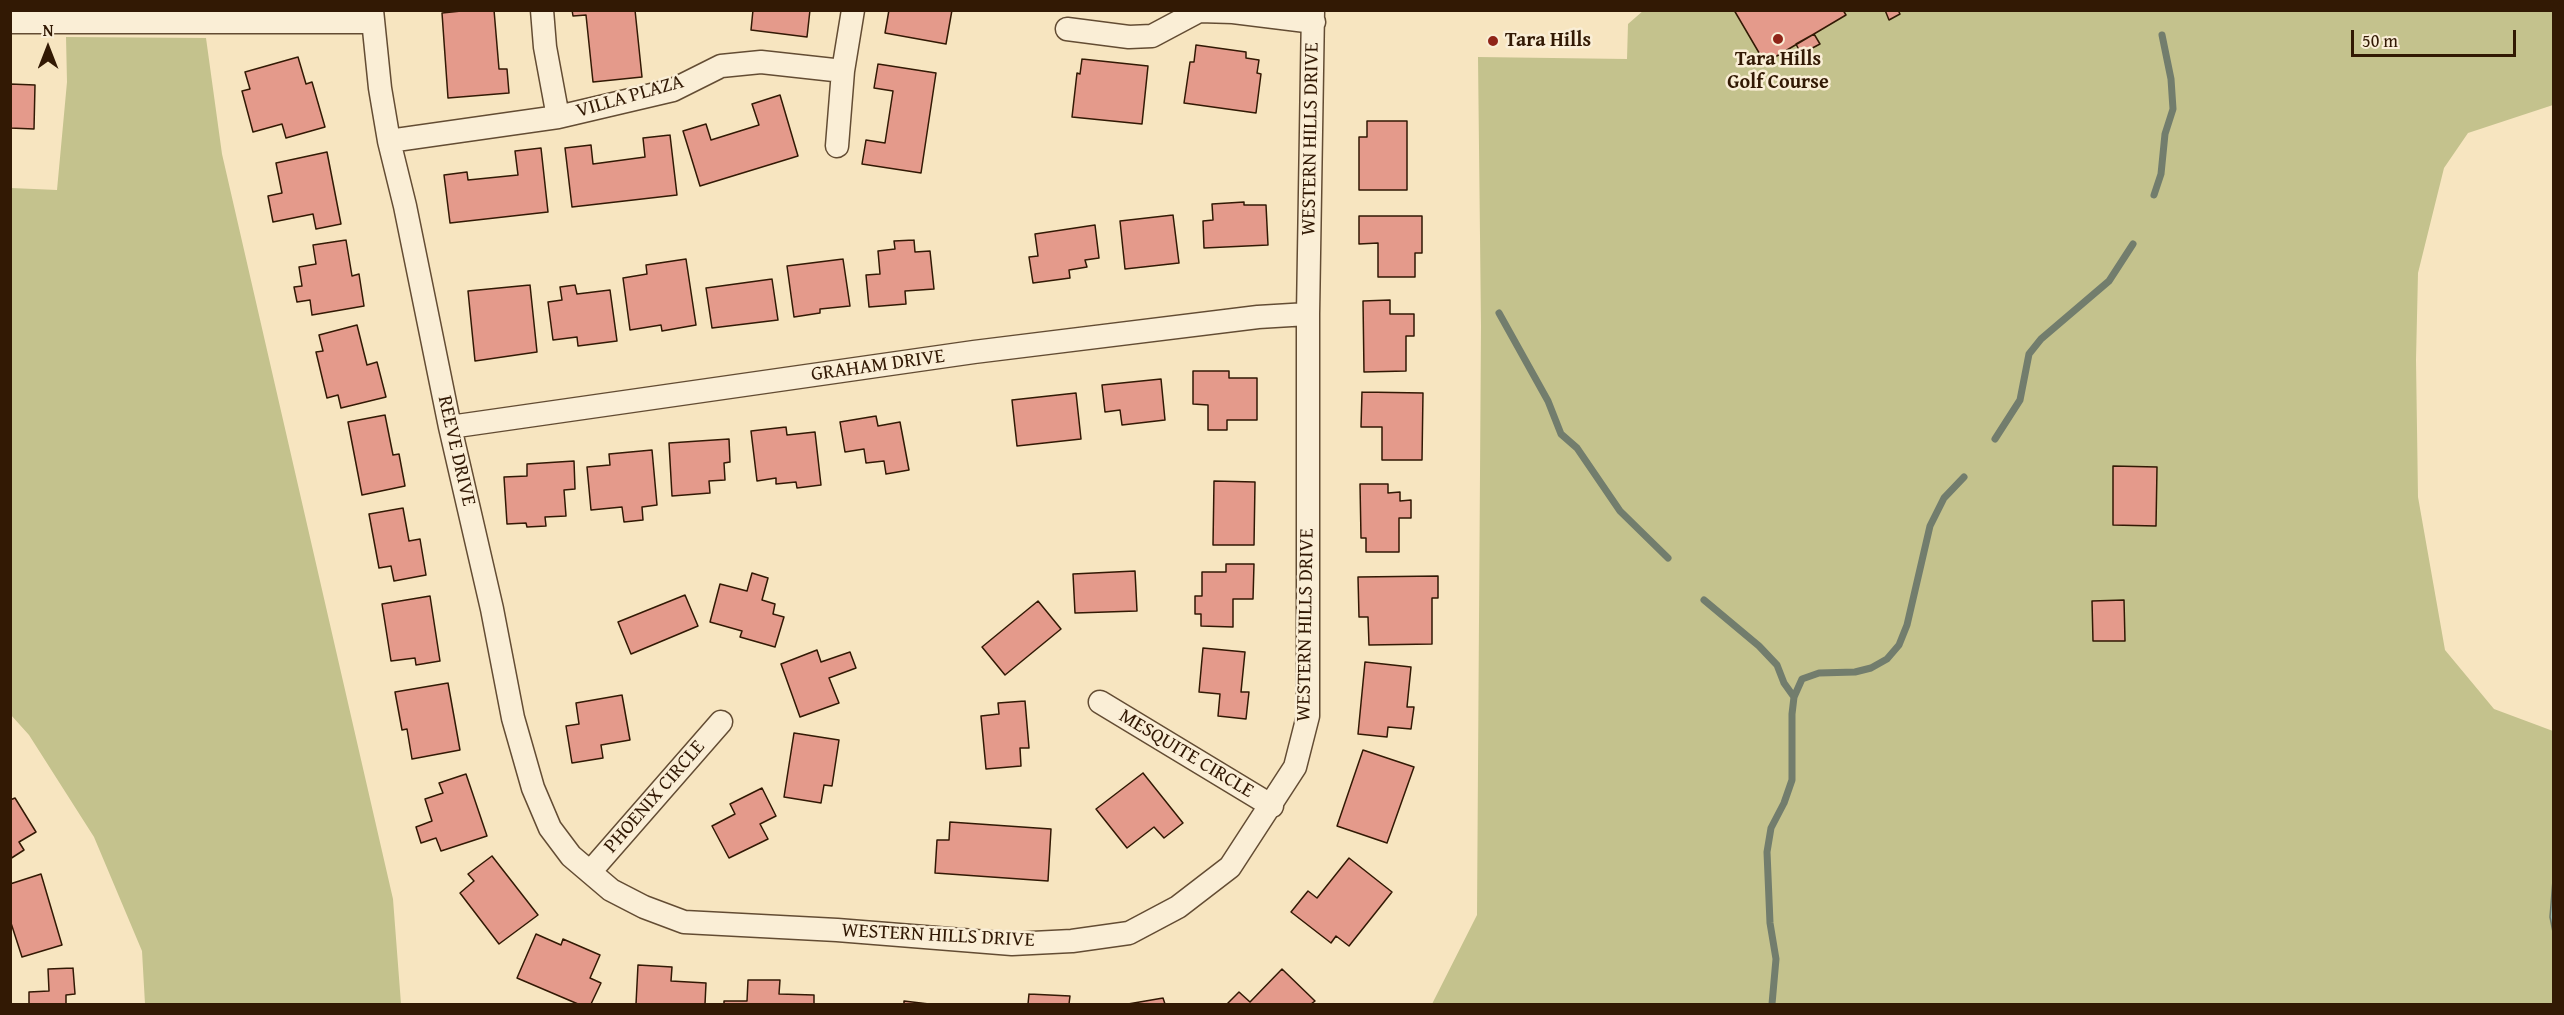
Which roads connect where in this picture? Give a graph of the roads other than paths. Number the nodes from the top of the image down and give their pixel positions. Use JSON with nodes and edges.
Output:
{"nodes":[{"id":1,"x":542,"y":10,"type":"edge"},
{"id":2,"x":853,"y":10,"type":"edge"},
{"id":3,"x":372,"y":16,"type":"edge"},
{"id":4,"x":1313,"y":16,"type":"edge"},
{"id":5,"x":10,"y":22,"type":"edge"},
{"id":6,"x":1067,"y":29,"type":"dead end"},
{"id":7,"x":843,"y":71,"type":"junction"},
{"id":8,"x":558,"y":117,"type":"junction"},
{"id":9,"x":389,"y":141,"type":"junction"},
{"id":10,"x":837,"y":146,"type":"dead end"},
{"id":11,"x":1308,"y":314,"type":"junction"},
{"id":12,"x":450,"y":427,"type":"junction"},
{"id":13,"x":1100,"y":702,"type":"dead end"},
{"id":14,"x":721,"y":722,"type":"dead end"},
{"id":15,"x":1272,"y":806,"type":"junction"},
{"id":16,"x":590,"y":872,"type":"junction"}],
"edges":[{"from":1,"to":8,"type":"street","name":"VILLA PLAZA"},
{"from":2,"to":7,"type":"street"},
{"from":3,"to":5,"type":"street"},
{"from":3,"to":9,"type":"street","name":"REEVE DRIVE"},
{"from":4,"to":6,"type":"street"},
{"from":4,"to":11,"type":"street","name":"WESTERN HILLS DRIVE"},
{"from":7,"to":8,"type":"street","name":"VILLA PLAZA"},
{"from":7,"to":10,"type":"street"},
{"from":8,"to":9,"type":"street","name":"VILLA PLAZA"},
{"from":9,"to":12,"type":"street","name":"REEVE DRIVE"},
{"from":11,"to":12,"type":"street","name":"GRAHAM DRIVE"},
{"from":11,"to":15,"type":"street","name":"WESTERN HILLS DRIVE"},
{"from":12,"to":16,"type":"street","name":"REEVE DRIVE"},
{"from":13,"to":15,"type":"street","name":"MESQUITE CIRCLE"},
{"from":14,"to":16,"type":"street","name":"PHOENIX CIRCLE"},
{"from":15,"to":16,"type":"street","name":"WESTERN HILLS DRIVE"}]}
